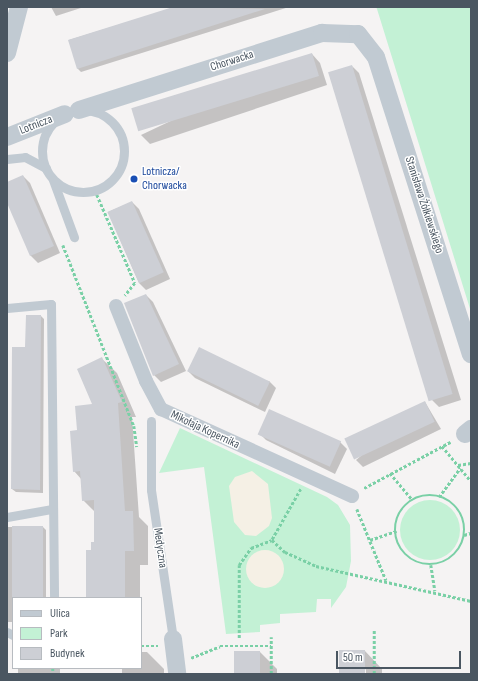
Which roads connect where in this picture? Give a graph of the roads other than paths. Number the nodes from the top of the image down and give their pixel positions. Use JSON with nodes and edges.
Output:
{"nodes":[{"id":1,"x":19,"y":7,"type":"edge"},
{"id":2,"x":7,"y":53,"type":"edge"},
{"id":3,"x":376,"y":57,"type":"joint"},
{"id":4,"x":72,"y":112,"type":"junction"},
{"id":5,"x":7,"y":137,"type":"edge"},
{"id":6,"x":7,"y":159,"type":"edge"},
{"id":7,"x":46,"y":168,"type":"junction"},
{"id":8,"x":52,"y":178,"type":"junction"},
{"id":9,"x":74,"y":237,"type":"dead end"},
{"id":10,"x":116,"y":306,"type":"road end"},
{"id":11,"x":7,"y":308,"type":"edge"},
{"id":12,"x":471,"y":354,"type":"edge"},
{"id":13,"x":150,"y":421,"type":"dead end"},
{"id":14,"x":352,"y":496,"type":"road end"},
{"id":15,"x":52,"y":509,"type":"junction"},
{"id":16,"x":7,"y":517,"type":"edge"},
{"id":17,"x":54,"y":597,"type":"edge"},
{"id":18,"x":172,"y":639,"type":"joint"},
{"id":19,"x":184,"y":669,"type":"edge"}],
"edges":[{"from":1,"to":2,"type":"street"},
{"from":3,"to":4,"type":"street","name":"Chorwacka"},
{"from":3,"to":12,"type":"street","name":"Stanisława Żółkiewskiego"},
{"from":4,"to":5,"type":"street","name":"Lotnicza"},
{"from":4,"to":7,"type":"lane"},
{"from":4,"to":8,"type":"lane"},
{"from":6,"to":7,"type":"lane"},
{"from":7,"to":8,"type":"lane"},
{"from":8,"to":9,"type":"lane"},
{"from":10,"to":14,"type":"street","name":"Mikołaja Kopernika"},
{"from":11,"to":15,"type":"lane"},
{"from":13,"to":18,"type":"lane","name":"Medyczna"},
{"from":15,"to":16,"type":"lane"},
{"from":15,"to":17,"type":"lane"},
{"from":18,"to":19,"type":"street","name":"Medyczna"}]}
